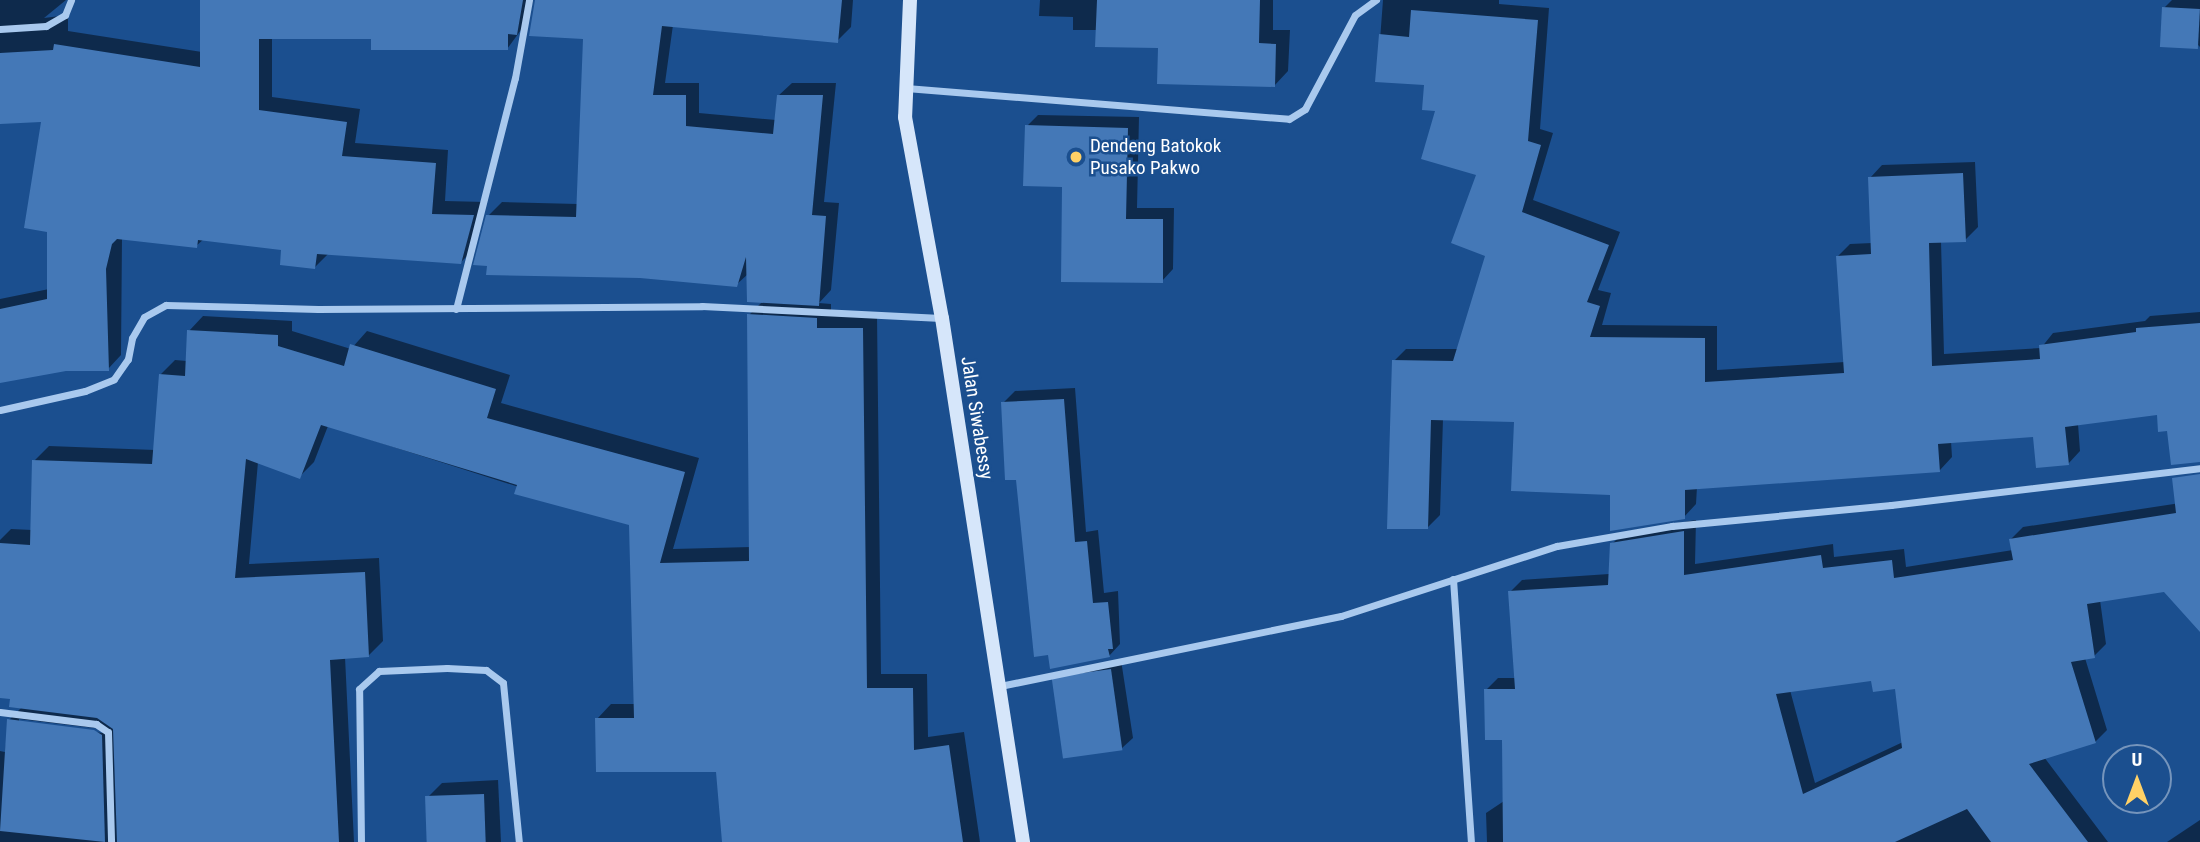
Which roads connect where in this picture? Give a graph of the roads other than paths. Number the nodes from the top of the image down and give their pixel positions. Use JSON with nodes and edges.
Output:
{"nodes":[{"id":1,"x":71,"y":0,"type":"edge"},
{"id":2,"x":529,"y":0,"type":"edge"},
{"id":3,"x":910,"y":0,"type":"edge"},
{"id":4,"x":1376,"y":0,"type":"edge"},
{"id":5,"x":0,"y":29,"type":"edge"},
{"id":6,"x":905,"y":88,"type":"junction"},
{"id":7,"x":456,"y":309,"type":"junction"},
{"id":8,"x":942,"y":318,"type":"junction"},
{"id":9,"x":0,"y":410,"type":"edge"},
{"id":10,"x":2200,"y":468,"type":"edge"},
{"id":11,"x":1452,"y":579,"type":"junction"},
{"id":12,"x":1000,"y":686,"type":"junction"},
{"id":13,"x":0,"y":712,"type":"edge"},
{"id":14,"x":111,"y":842,"type":"edge"},
{"id":15,"x":361,"y":842,"type":"edge"},
{"id":16,"x":519,"y":842,"type":"edge"},
{"id":17,"x":1023,"y":842,"type":"edge"},
{"id":18,"x":1471,"y":842,"type":"edge"}],
"edges":[{"from":1,"to":5,"type":"street"},
{"from":2,"to":7,"type":"street"},
{"from":3,"to":6,"type":"main road","name":"Jalan Siwabessy"},
{"from":4,"to":6,"type":"street"},
{"from":6,"to":8,"type":"main road","name":"Jalan Siwabessy"},
{"from":7,"to":8,"type":"street"},
{"from":7,"to":9,"type":"street"},
{"from":8,"to":12,"type":"main road","name":"Jalan Siwabessy"},
{"from":10,"to":11,"type":"street"},
{"from":11,"to":12,"type":"street"},
{"from":11,"to":18,"type":"street"},
{"from":12,"to":17,"type":"main road","name":"Jalan Siwabessy"},
{"from":13,"to":14,"type":"street"},
{"from":15,"to":16,"type":"street"}]}
